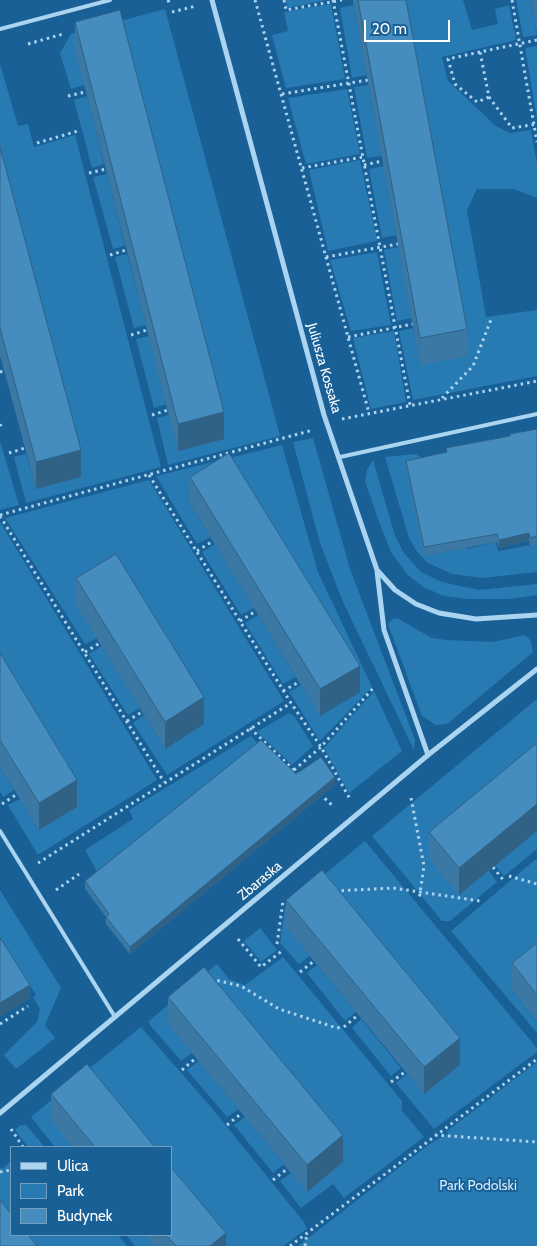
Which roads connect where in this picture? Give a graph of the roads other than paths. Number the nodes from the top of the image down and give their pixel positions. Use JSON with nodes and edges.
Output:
{"nodes":[{"id":1,"x":110,"y":0,"type":"edge"},
{"id":2,"x":212,"y":0,"type":"edge"},
{"id":3,"x":0,"y":29,"type":"edge"},
{"id":4,"x":537,"y":414,"type":"edge"},
{"id":5,"x":340,"y":457,"type":"junction"},
{"id":6,"x":377,"y":570,"type":"junction"},
{"id":7,"x":537,"y":615,"type":"edge"},
{"id":8,"x":537,"y":668,"type":"edge"},
{"id":9,"x":428,"y":755,"type":"junction"},
{"id":10,"x":0,"y":831,"type":"edge"},
{"id":11,"x":115,"y":1017,"type":"junction"},
{"id":12,"x":0,"y":1114,"type":"edge"}],
"edges":[{"from":1,"to":3,"type":"lane"},
{"from":2,"to":5,"type":"street","name":"Juliusza Kossaka"},
{"from":4,"to":5,"type":"lane"},
{"from":5,"to":6,"type":"street","name":"Juliusza Kossaka"},
{"from":6,"to":7,"type":"street","name":"Juliusza Kossaka"},
{"from":6,"to":9,"type":"street"},
{"from":8,"to":9,"type":"street","name":"Zbaraska"},
{"from":9,"to":11,"type":"street","name":"Zbaraska"},
{"from":10,"to":11,"type":"lane"},
{"from":11,"to":12,"type":"street","name":"Zbaraska"}]}
